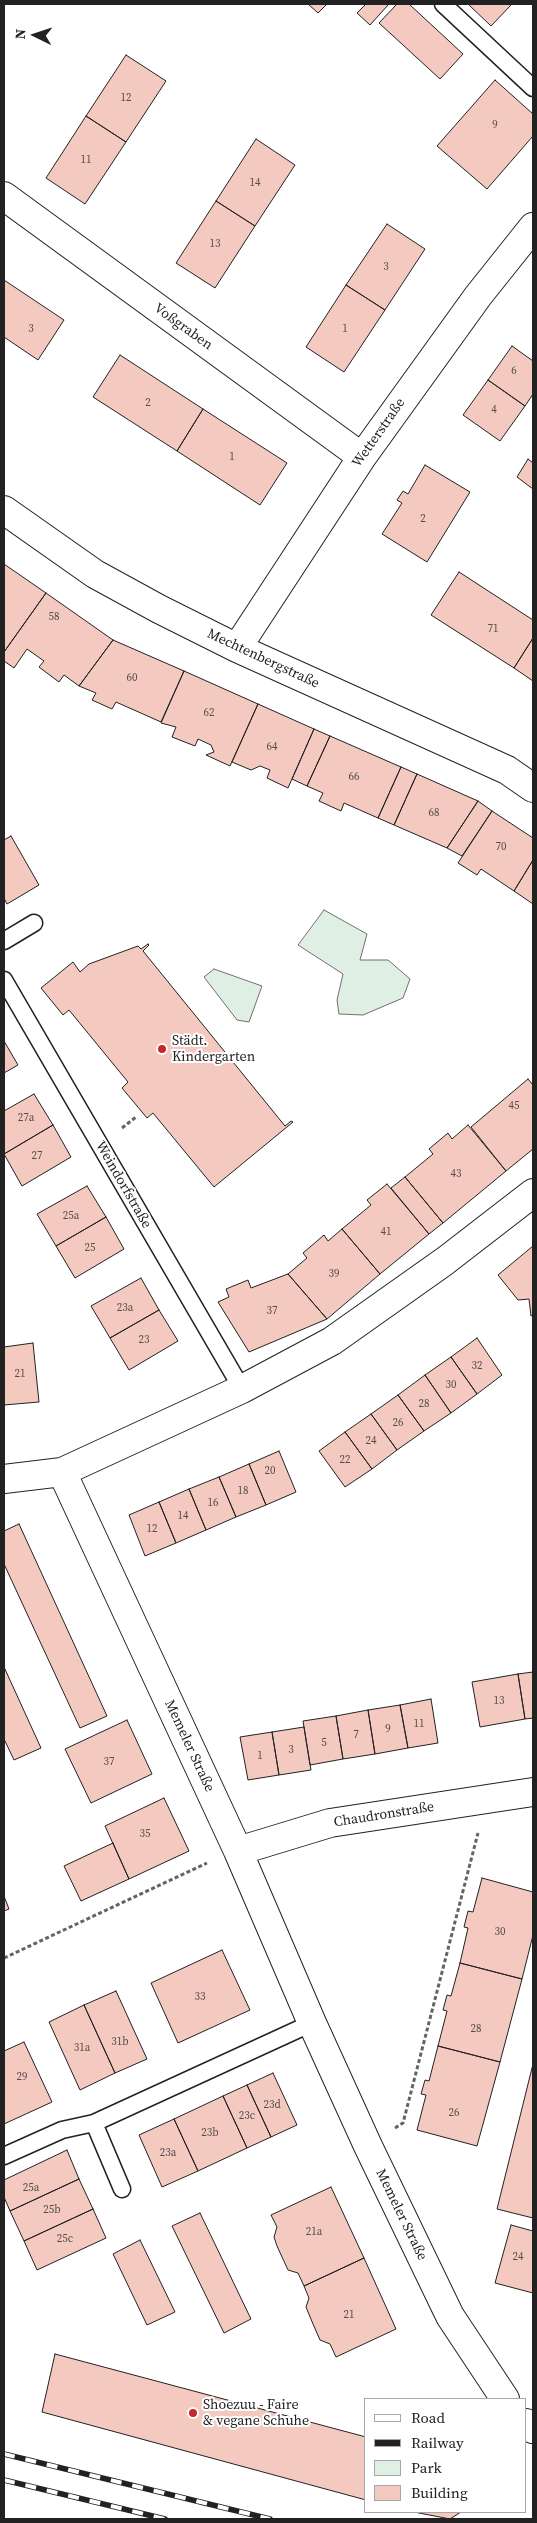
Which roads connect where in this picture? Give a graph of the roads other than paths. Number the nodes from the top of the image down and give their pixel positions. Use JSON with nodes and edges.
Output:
{"nodes":[{"id":1,"x":443,"y":4,"type":"edge"},
{"id":2,"x":533,"y":88,"type":"edge"},
{"id":3,"x":4,"y":196,"type":"edge"},
{"id":4,"x":533,"y":227,"type":"edge"},
{"id":5,"x":362,"y":457,"type":"junction"},
{"id":6,"x":4,"y":510,"type":"edge"},
{"id":7,"x":237,"y":648,"type":"junction"},
{"id":8,"x":533,"y":788,"type":"edge"},
{"id":9,"x":34,"y":923,"type":"dead end"},
{"id":10,"x":4,"y":941,"type":"edge"},
{"id":11,"x":4,"y":980,"type":"edge"},
{"id":12,"x":533,"y":1192,"type":"edge"},
{"id":13,"x":242,"y":1389,"type":"junction"},
{"id":14,"x":62,"y":1472,"type":"junction"},
{"id":15,"x":4,"y":1479,"type":"edge"},
{"id":16,"x":533,"y":1792,"type":"edge"},
{"id":17,"x":238,"y":1850,"type":"junction"},
{"id":18,"x":312,"y":2023,"type":"junction"},
{"id":19,"x":94,"y":2123,"type":"junction"},
{"id":20,"x":4,"y":2156,"type":"edge"},
{"id":21,"x":122,"y":2189,"type":"dead end"},
{"id":22,"x":505,"y":2398,"type":"edge"}],
"edges":[{"from":1,"to":2,"type":"lane"},
{"from":3,"to":5,"type":"street","name":"Voßgraben"},
{"from":4,"to":5,"type":"street","name":"Wetterstraße"},
{"from":5,"to":7,"type":"street","name":"Wetterstraße"},
{"from":6,"to":7,"type":"street","name":"Mechtenbergstraße"},
{"from":7,"to":8,"type":"street","name":"Mechtenbergstraße"},
{"from":9,"to":10,"type":"lane"},
{"from":11,"to":13,"type":"lane","name":"Weindorfstraße"},
{"from":12,"to":13,"type":"street"},
{"from":13,"to":14,"type":"street"},
{"from":14,"to":15,"type":"street"},
{"from":14,"to":17,"type":"street","name":"Memeler Straße"},
{"from":16,"to":17,"type":"street","name":"Chaudronstraße"},
{"from":17,"to":18,"type":"street","name":"Memeler Straße"},
{"from":18,"to":19,"type":"lane"},
{"from":18,"to":22,"type":"street","name":"Memeler Straße"},
{"from":19,"to":20,"type":"lane"},
{"from":19,"to":21,"type":"lane"}]}
